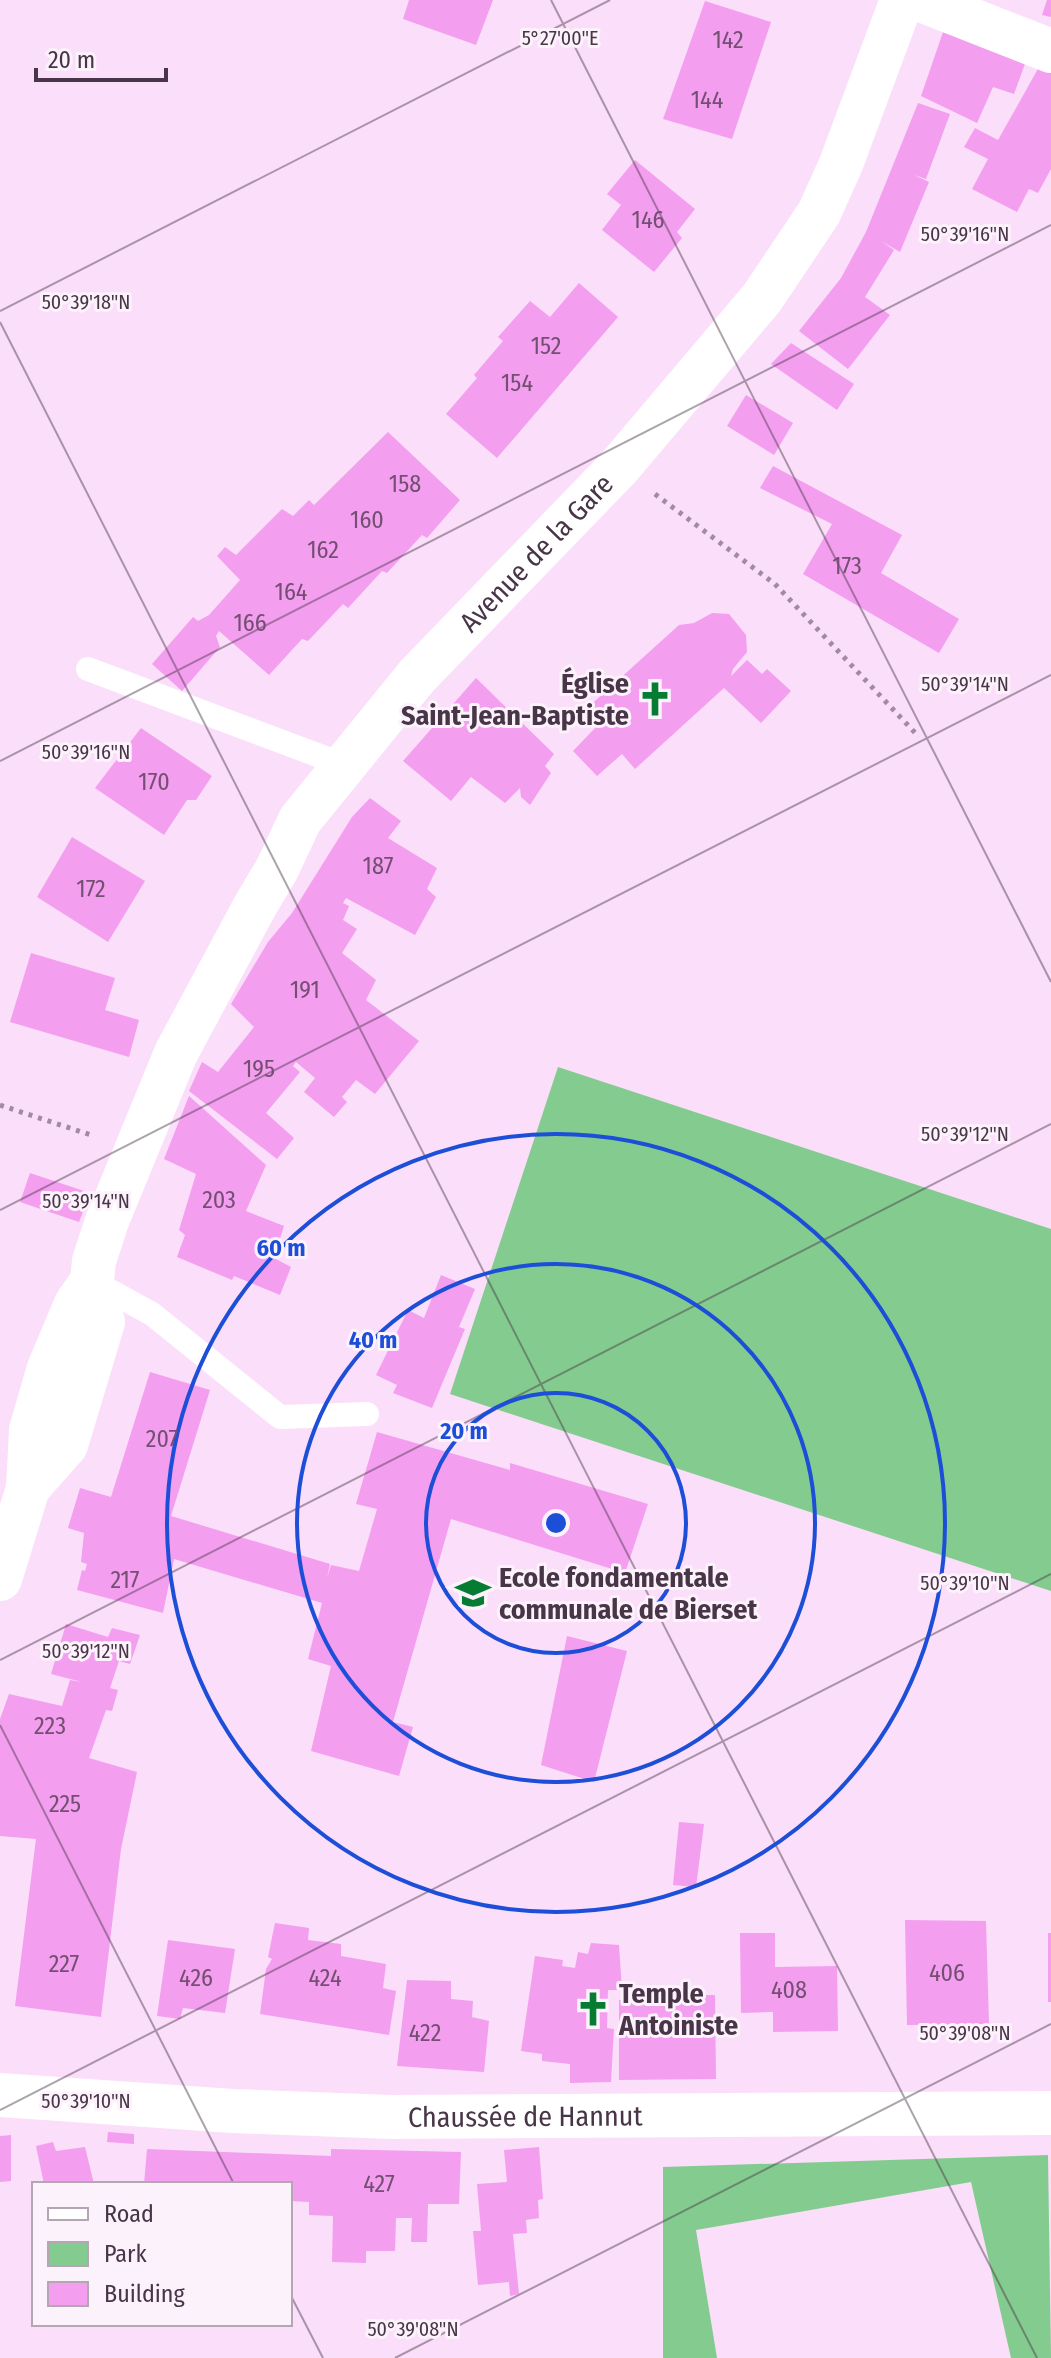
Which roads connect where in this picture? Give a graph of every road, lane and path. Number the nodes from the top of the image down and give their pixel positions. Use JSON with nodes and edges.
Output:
{"nodes":[{"id":1,"x":902,"y":0,"type":"edge"},
{"id":2,"x":921,"y":0,"type":"edge"},
{"id":3,"x":1051,"y":51,"type":"edge"},
{"id":4,"x":619,"y":467,"type":"junction"},
{"id":5,"x":88,"y":669,"type":"dead end"},
{"id":6,"x":919,"y":737,"type":"dead end"},
{"id":7,"x":344,"y":765,"type":"junction"},
{"id":8,"x":0,"y":1105,"type":"edge"},
{"id":9,"x":136,"y":1150,"type":"junction"},
{"id":10,"x":92,"y":1281,"type":"junction"},
{"id":11,"x":367,"y":1414,"type":"dead end"},
{"id":12,"x":0,"y":1579,"type":"edge"},
{"id":13,"x":0,"y":2095,"type":"edge"},
{"id":14,"x":1051,"y":2113,"type":"edge"}],
"edges":[{"from":1,"to":4,"type":"street","name":"Avenue de la Gare"},
{"from":2,"to":3,"type":"street"},
{"from":4,"to":6,"type":"path"},
{"from":4,"to":7,"type":"street","name":"Avenue de la Gare"},
{"from":5,"to":7,"type":"lane"},
{"from":7,"to":9,"type":"street","name":"Avenue de la Gare"},
{"from":8,"to":9,"type":"path"},
{"from":9,"to":10,"type":"street","name":"Avenue de la Gare"},
{"from":10,"to":11,"type":"lane"},
{"from":10,"to":12,"type":"street","name":"Avenue de la Gare"},
{"from":13,"to":14,"type":"street","name":"Chaussée de Hannut"}]}
